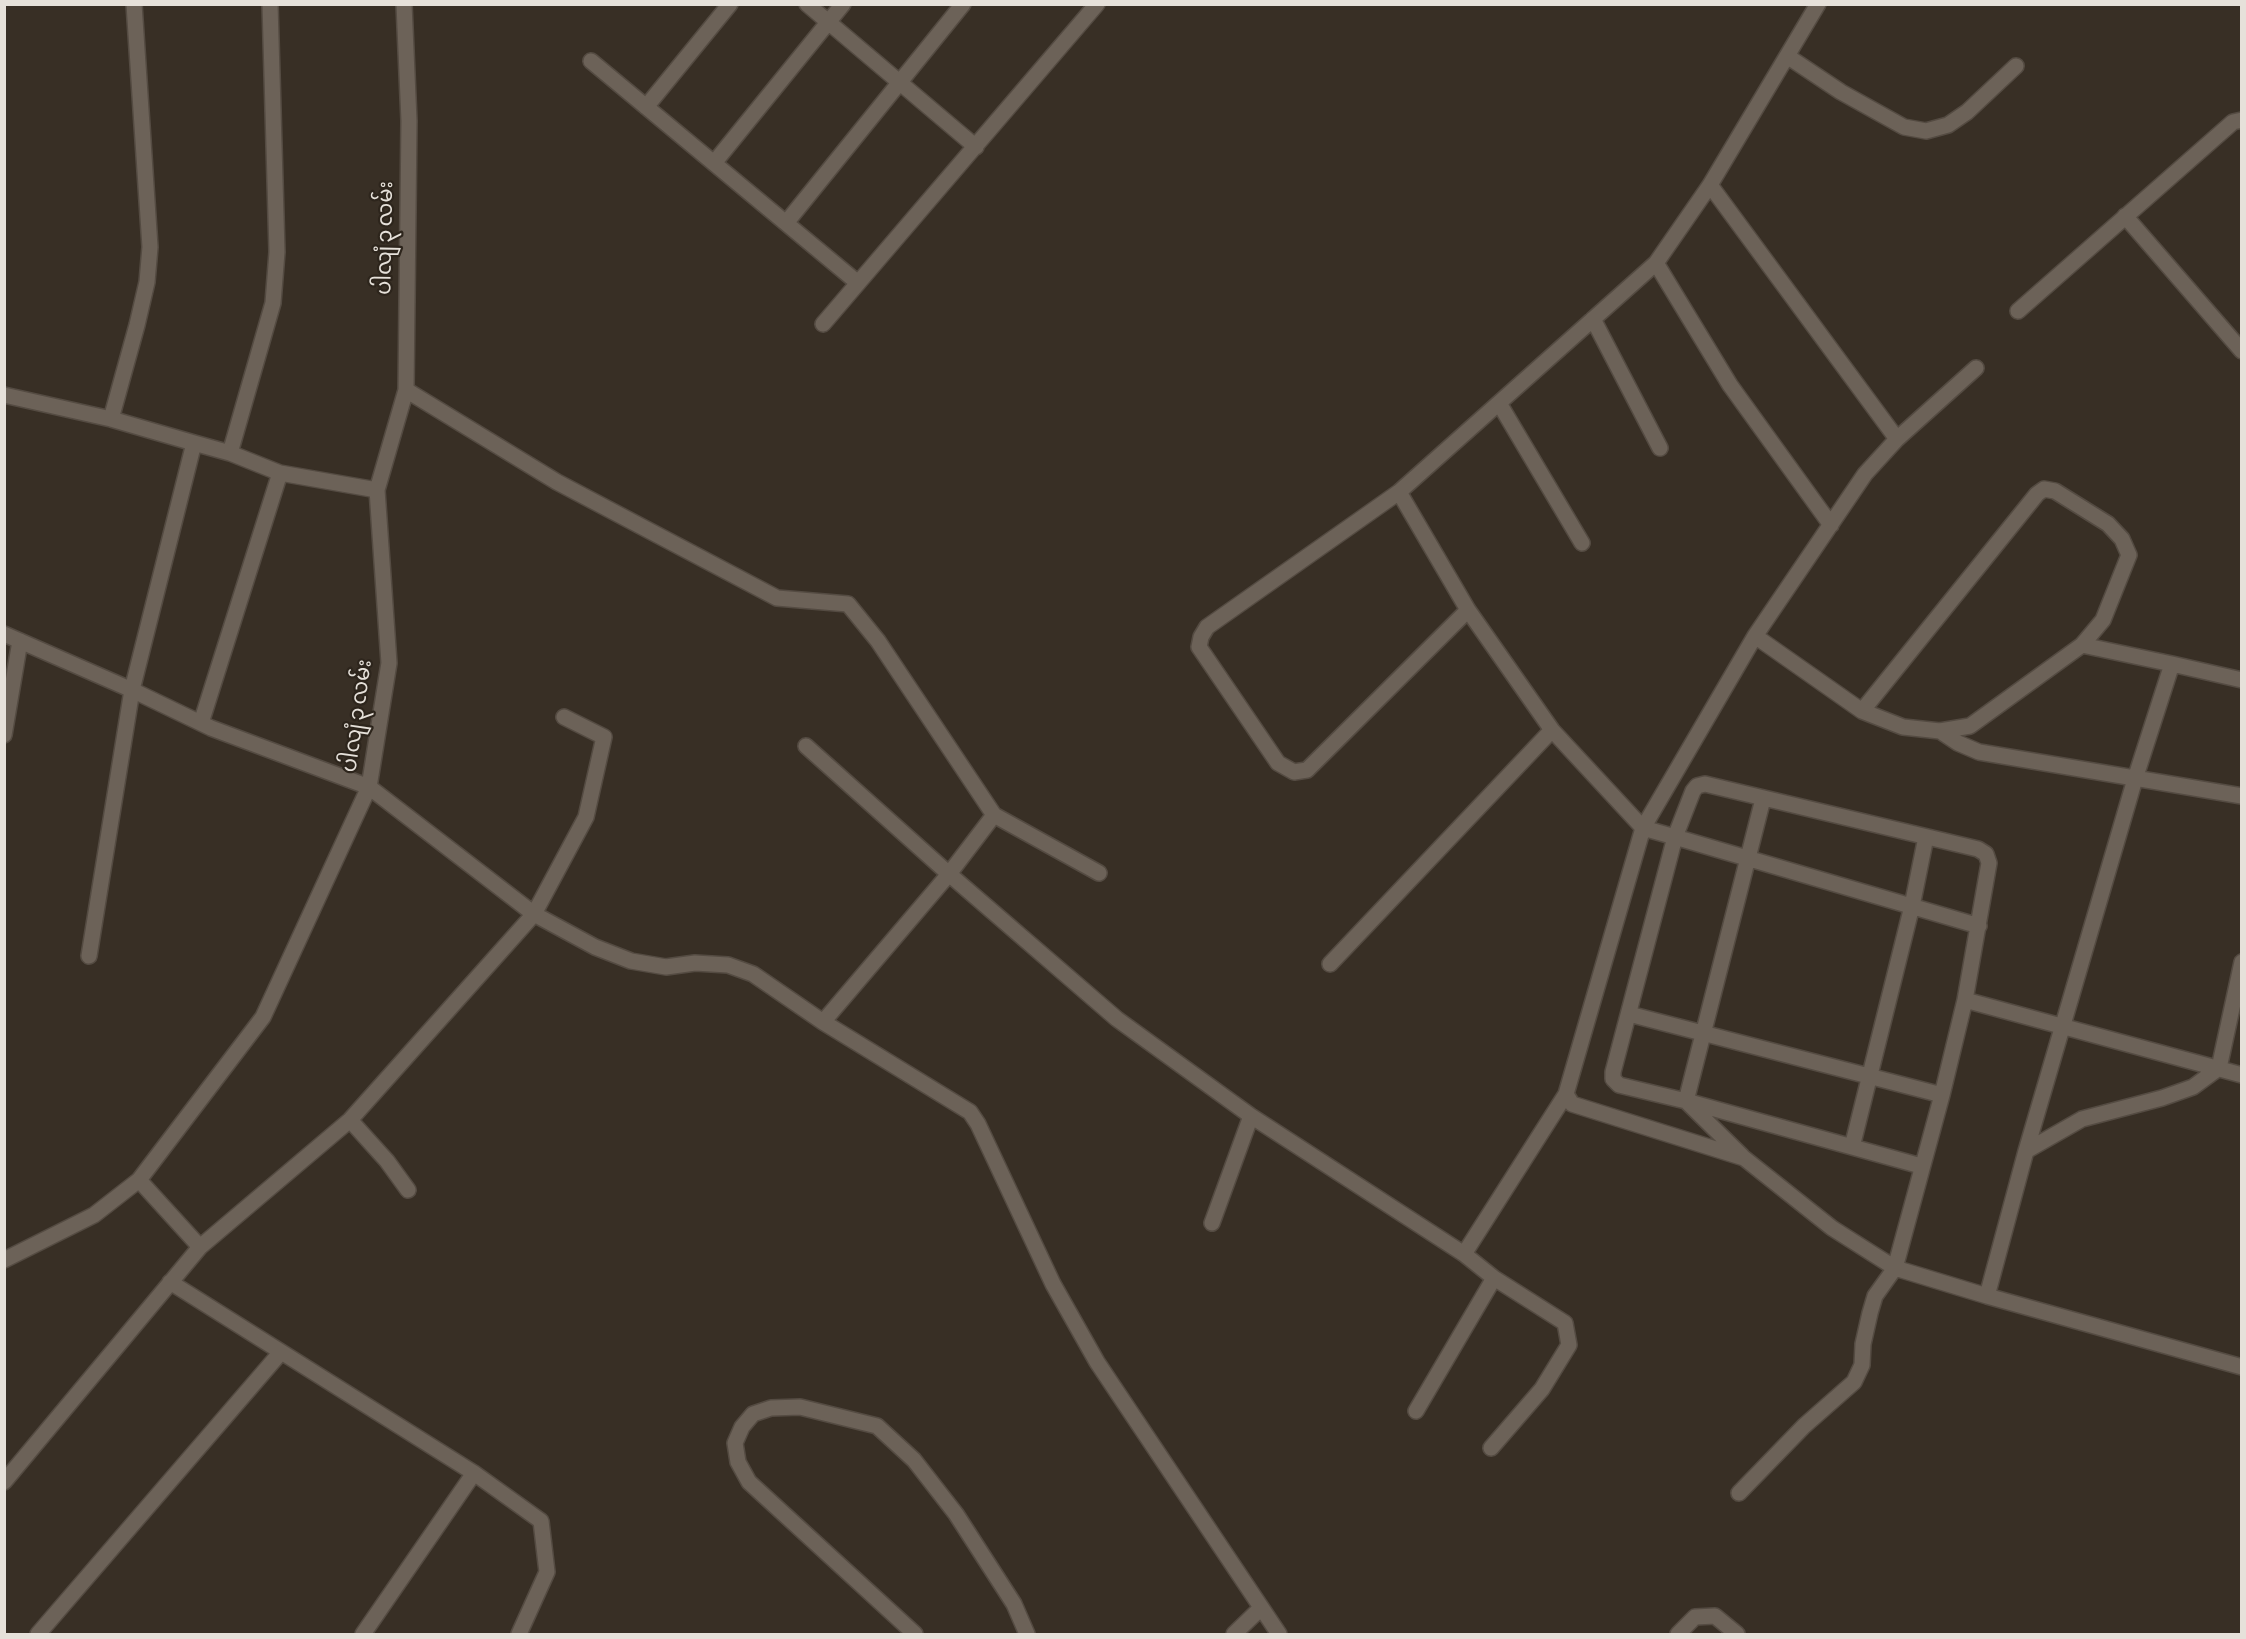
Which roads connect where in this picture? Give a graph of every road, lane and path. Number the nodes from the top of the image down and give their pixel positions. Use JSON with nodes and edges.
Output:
{"nodes":[{"id":1,"x":134,"y":4,"type":"edge"},
{"id":2,"x":270,"y":4,"type":"edge"},
{"id":3,"x":404,"y":4,"type":"edge"},
{"id":4,"x":730,"y":4,"type":"edge"},
{"id":5,"x":807,"y":4,"type":"edge"},
{"id":6,"x":843,"y":4,"type":"edge"},
{"id":7,"x":963,"y":4,"type":"edge"},
{"id":8,"x":1097,"y":4,"type":"edge"},
{"id":9,"x":1818,"y":4,"type":"edge"},
{"id":10,"x":829,"y":22,"type":"junction"},
{"id":11,"x":1787,"y":56,"type":"junction"},
{"id":12,"x":591,"y":61,"type":"dead end"},
{"id":13,"x":2016,"y":66,"type":"dead end"},
{"id":14,"x":900,"y":84,"type":"junction"},
{"id":15,"x":646,"y":107,"type":"junction"},
{"id":16,"x":2241,"y":120,"type":"edge"},
{"id":17,"x":976,"y":147,"type":"junction"},
{"id":18,"x":714,"y":163,"type":"junction"},
{"id":19,"x":1710,"y":185,"type":"junction"},
{"id":20,"x":2125,"y":216,"type":"junction"},
{"id":21,"x":786,"y":223,"type":"junction"},
{"id":22,"x":1656,"y":263,"type":"junction"},
{"id":23,"x":858,"y":284,"type":"junction"},
{"id":24,"x":2018,"y":311,"type":"dead end"},
{"id":25,"x":1593,"y":319,"type":"junction"},
{"id":26,"x":824,"y":324,"type":"dead end"},
{"id":27,"x":2241,"y":351,"type":"edge"},
{"id":28,"x":1976,"y":368,"type":"dead end"},
{"id":29,"x":406,"y":390,"type":"junction"},
{"id":30,"x":4,"y":395,"type":"edge"},
{"id":31,"x":1499,"y":403,"type":"junction"},
{"id":32,"x":111,"y":419,"type":"junction"},
{"id":33,"x":1897,"y":439,"type":"junction"},
{"id":34,"x":195,"y":443,"type":"junction"},
{"id":35,"x":1660,"y":448,"type":"dead end"},
{"id":36,"x":230,"y":453,"type":"junction"},
{"id":37,"x":280,"y":473,"type":"junction"},
{"id":38,"x":377,"y":490,"type":"junction"},
{"id":39,"x":1400,"y":492,"type":"junction"},
{"id":40,"x":1831,"y":525,"type":"junction"},
{"id":41,"x":1582,"y":543,"type":"dead end"},
{"id":42,"x":1468,"y":610,"type":"junction"},
{"id":43,"x":4,"y":634,"type":"edge"},
{"id":44,"x":1755,"y":636,"type":"junction"},
{"id":45,"x":20,"y":641,"type":"junction"},
{"id":46,"x":2082,"y":645,"type":"junction"},
{"id":47,"x":2172,"y":664,"type":"junction"},
{"id":48,"x":2241,"y":680,"type":"edge"},
{"id":49,"x":132,"y":690,"type":"junction"},
{"id":50,"x":1862,"y":711,"type":"junction"},
{"id":51,"x":564,"y":717,"type":"dead end"},
{"id":52,"x":201,"y":723,"type":"junction"},
{"id":53,"x":1552,"y":730,"type":"junction"},
{"id":54,"x":1940,"y":731,"type":"junction"},
{"id":55,"x":4,"y":735,"type":"edge"},
{"id":56,"x":806,"y":746,"type":"dead end"},
{"id":57,"x":2135,"y":779,"type":"junction"},
{"id":58,"x":369,"y":787,"type":"junction"},
{"id":59,"x":2241,"y":796,"type":"edge"},
{"id":60,"x":1764,"y":799,"type":"junction"},
{"id":61,"x":994,"y":815,"type":"junction"},
{"id":62,"x":1643,"y":828,"type":"junction"},
{"id":63,"x":1675,"y":837,"type":"junction"},
{"id":64,"x":1926,"y":837,"type":"junction"},
{"id":65,"x":1749,"y":859,"type":"junction"},
{"id":66,"x":1099,"y":873,"type":"dead end"},
{"id":67,"x":949,"y":874,"type":"junction"},
{"id":68,"x":1912,"y":906,"type":"junction"},
{"id":69,"x":534,"y":914,"type":"junction"},
{"id":70,"x":1979,"y":926,"type":"junction"},
{"id":71,"x":89,"y":956,"type":"dead end"},
{"id":72,"x":2241,"y":962,"type":"edge"},
{"id":73,"x":1330,"y":964,"type":"dead end"},
{"id":74,"x":1965,"y":1000,"type":"junction"},
{"id":75,"x":1629,"y":1014,"type":"junction"},
{"id":76,"x":823,"y":1022,"type":"junction"},
{"id":77,"x":2063,"y":1026,"type":"junction"},
{"id":78,"x":1704,"y":1033,"type":"junction"},
{"id":79,"x":2219,"y":1068,"type":"junction"},
{"id":80,"x":2241,"y":1075,"type":"edge"},
{"id":81,"x":1868,"y":1076,"type":"junction"},
{"id":82,"x":1566,"y":1094,"type":"junction"},
{"id":83,"x":1942,"y":1095,"type":"junction"},
{"id":84,"x":1686,"y":1101,"type":"junction"},
{"id":85,"x":1251,"y":1116,"type":"junction"},
{"id":86,"x":350,"y":1120,"type":"junction"},
{"id":87,"x":1852,"y":1147,"type":"junction"},
{"id":88,"x":2026,"y":1151,"type":"junction"},
{"id":89,"x":1744,"y":1158,"type":"junction"},
{"id":90,"x":1921,"y":1166,"type":"junction"},
{"id":91,"x":139,"y":1180,"type":"junction"},
{"id":92,"x":408,"y":1191,"type":"dead end"},
{"id":93,"x":1212,"y":1223,"type":"dead end"},
{"id":94,"x":200,"y":1247,"type":"junction"},
{"id":95,"x":1464,"y":1254,"type":"junction"},
{"id":96,"x":4,"y":1260,"type":"edge"},
{"id":97,"x":1895,"y":1268,"type":"junction"},
{"id":98,"x":1494,"y":1278,"type":"junction"},
{"id":99,"x":170,"y":1282,"type":"junction"},
{"id":100,"x":1987,"y":1296,"type":"junction"},
{"id":101,"x":280,"y":1353,"type":"junction"},
{"id":102,"x":2241,"y":1367,"type":"edge"},
{"id":103,"x":1416,"y":1411,"type":"dead end"},
{"id":104,"x":1491,"y":1448,"type":"dead end"},
{"id":105,"x":474,"y":1473,"type":"junction"},
{"id":106,"x":4,"y":1482,"type":"edge"},
{"id":107,"x":1739,"y":1493,"type":"dead end"},
{"id":108,"x":1261,"y":1608,"type":"junction"},
{"id":109,"x":38,"y":1635,"type":"edge"},
{"id":110,"x":363,"y":1635,"type":"edge"},
{"id":111,"x":519,"y":1635,"type":"edge"},
{"id":112,"x":915,"y":1635,"type":"edge"},
{"id":113,"x":1027,"y":1635,"type":"edge"},
{"id":114,"x":1234,"y":1635,"type":"edge"},
{"id":115,"x":1279,"y":1635,"type":"edge"},
{"id":116,"x":1678,"y":1635,"type":"edge"},
{"id":117,"x":1737,"y":1635,"type":"edge"}],
"edges":[{"from":1,"to":32,"type":"street"},
{"from":2,"to":36,"type":"street"},
{"from":3,"to":29,"type":"street","name":"ပါလျံ ၃ လမ်း"},
{"from":4,"to":15,"type":"street"},
{"from":5,"to":10,"type":"street"},
{"from":6,"to":10,"type":"street"},
{"from":7,"to":14,"type":"street"},
{"from":8,"to":17,"type":"street"},
{"from":9,"to":11,"type":"street"},
{"from":10,"to":14,"type":"street"},
{"from":10,"to":18,"type":"street"},
{"from":11,"to":13,"type":"street"},
{"from":11,"to":19,"type":"street"},
{"from":12,"to":15,"type":"street"},
{"from":14,"to":17,"type":"street"},
{"from":14,"to":21,"type":"street"},
{"from":15,"to":18,"type":"street"},
{"from":16,"to":20,"type":"street"},
{"from":17,"to":23,"type":"street"},
{"from":18,"to":21,"type":"street"},
{"from":19,"to":22,"type":"street"},
{"from":19,"to":33,"type":"street"},
{"from":20,"to":24,"type":"street"},
{"from":20,"to":27,"type":"street"},
{"from":21,"to":23,"type":"street"},
{"from":22,"to":25,"type":"street"},
{"from":22,"to":40,"type":"street"},
{"from":23,"to":26,"type":"street"},
{"from":25,"to":31,"type":"street"},
{"from":25,"to":35,"type":"street"},
{"from":28,"to":33,"type":"street"},
{"from":29,"to":38,"type":"street","name":"ပါလျံ ၃ လမ်း"},
{"from":29,"to":61,"type":"street"},
{"from":30,"to":32,"type":"street"},
{"from":31,"to":39,"type":"street"},
{"from":31,"to":41,"type":"street"},
{"from":32,"to":34,"type":"street"},
{"from":33,"to":40,"type":"street"},
{"from":34,"to":36,"type":"street"},
{"from":34,"to":49,"type":"street"},
{"from":36,"to":37,"type":"street"},
{"from":37,"to":38,"type":"street"},
{"from":37,"to":52,"type":"street"},
{"from":38,"to":58,"type":"street","name":"ပါလျံ ၃ လမ်း"},
{"from":39,"to":42,"type":"street"},
{"from":39,"to":42,"type":"street"},
{"from":40,"to":44,"type":"street"},
{"from":42,"to":53,"type":"street"},
{"from":43,"to":45,"type":"street"},
{"from":44,"to":50,"type":"street"},
{"from":44,"to":62,"type":"street"},
{"from":45,"to":49,"type":"street"},
{"from":45,"to":55,"type":"street"},
{"from":46,"to":47,"type":"street"},
{"from":46,"to":50,"type":"street"},
{"from":46,"to":54,"type":"street"},
{"from":47,"to":48,"type":"street"},
{"from":47,"to":57,"type":"street"},
{"from":49,"to":52,"type":"street"},
{"from":49,"to":71,"type":"street"},
{"from":50,"to":54,"type":"street"},
{"from":51,"to":69,"type":"street"},
{"from":52,"to":58,"type":"street"},
{"from":53,"to":62,"type":"street"},
{"from":53,"to":73,"type":"street"},
{"from":54,"to":57,"type":"street"},
{"from":56,"to":67,"type":"street"},
{"from":57,"to":59,"type":"street"},
{"from":57,"to":77,"type":"street"},
{"from":58,"to":69,"type":"street"},
{"from":58,"to":91,"type":"street","name":"ပါလျံ ၃ လမ်း"},
{"from":60,"to":63,"type":"street"},
{"from":60,"to":64,"type":"street"},
{"from":60,"to":65,"type":"street"},
{"from":61,"to":66,"type":"street"},
{"from":61,"to":67,"type":"street"},
{"from":62,"to":63,"type":"street"},
{"from":62,"to":82,"type":"street"},
{"from":63,"to":65,"type":"street"},
{"from":63,"to":75,"type":"street"},
{"from":64,"to":68,"type":"street"},
{"from":64,"to":70,"type":"street"},
{"from":65,"to":68,"type":"street"},
{"from":65,"to":78,"type":"street"},
{"from":67,"to":76,"type":"street"},
{"from":67,"to":85,"type":"street"},
{"from":68,"to":70,"type":"street"},
{"from":68,"to":81,"type":"street"},
{"from":69,"to":76,"type":"street"},
{"from":69,"to":86,"type":"street"},
{"from":70,"to":74,"type":"street"},
{"from":72,"to":79,"type":"street"},
{"from":74,"to":77,"type":"street"},
{"from":74,"to":83,"type":"street"},
{"from":75,"to":78,"type":"street"},
{"from":75,"to":84,"type":"street"},
{"from":76,"to":108,"type":"street"},
{"from":77,"to":79,"type":"street"},
{"from":77,"to":88,"type":"street"},
{"from":78,"to":81,"type":"street"},
{"from":78,"to":84,"type":"street"},
{"from":79,"to":80,"type":"street"},
{"from":79,"to":88,"type":"street"},
{"from":81,"to":83,"type":"street"},
{"from":81,"to":87,"type":"street"},
{"from":82,"to":89,"type":"street"},
{"from":82,"to":95,"type":"street"},
{"from":83,"to":90,"type":"street"},
{"from":84,"to":87,"type":"street"},
{"from":84,"to":89,"type":"street"},
{"from":85,"to":93,"type":"street"},
{"from":85,"to":95,"type":"street"},
{"from":86,"to":92,"type":"street"},
{"from":86,"to":94,"type":"street"},
{"from":87,"to":90,"type":"street"},
{"from":88,"to":100,"type":"street"},
{"from":89,"to":97,"type":"street"},
{"from":90,"to":97,"type":"street"},
{"from":91,"to":94,"type":"street"},
{"from":91,"to":96,"type":"street","name":"ပါလျံ ၃ လမ်း"},
{"from":94,"to":99,"type":"street"},
{"from":95,"to":98,"type":"street"},
{"from":97,"to":100,"type":"street"},
{"from":97,"to":107,"type":"street"},
{"from":98,"to":103,"type":"street"},
{"from":98,"to":104,"type":"street"},
{"from":99,"to":101,"type":"street"},
{"from":99,"to":106,"type":"street"},
{"from":100,"to":102,"type":"street"},
{"from":101,"to":105,"type":"street"},
{"from":101,"to":109,"type":"street"},
{"from":105,"to":110,"type":"street"},
{"from":105,"to":111,"type":"street"},
{"from":108,"to":114,"type":"street"},
{"from":108,"to":115,"type":"street"},
{"from":112,"to":113,"type":"street"},
{"from":116,"to":117,"type":"street"}]}
